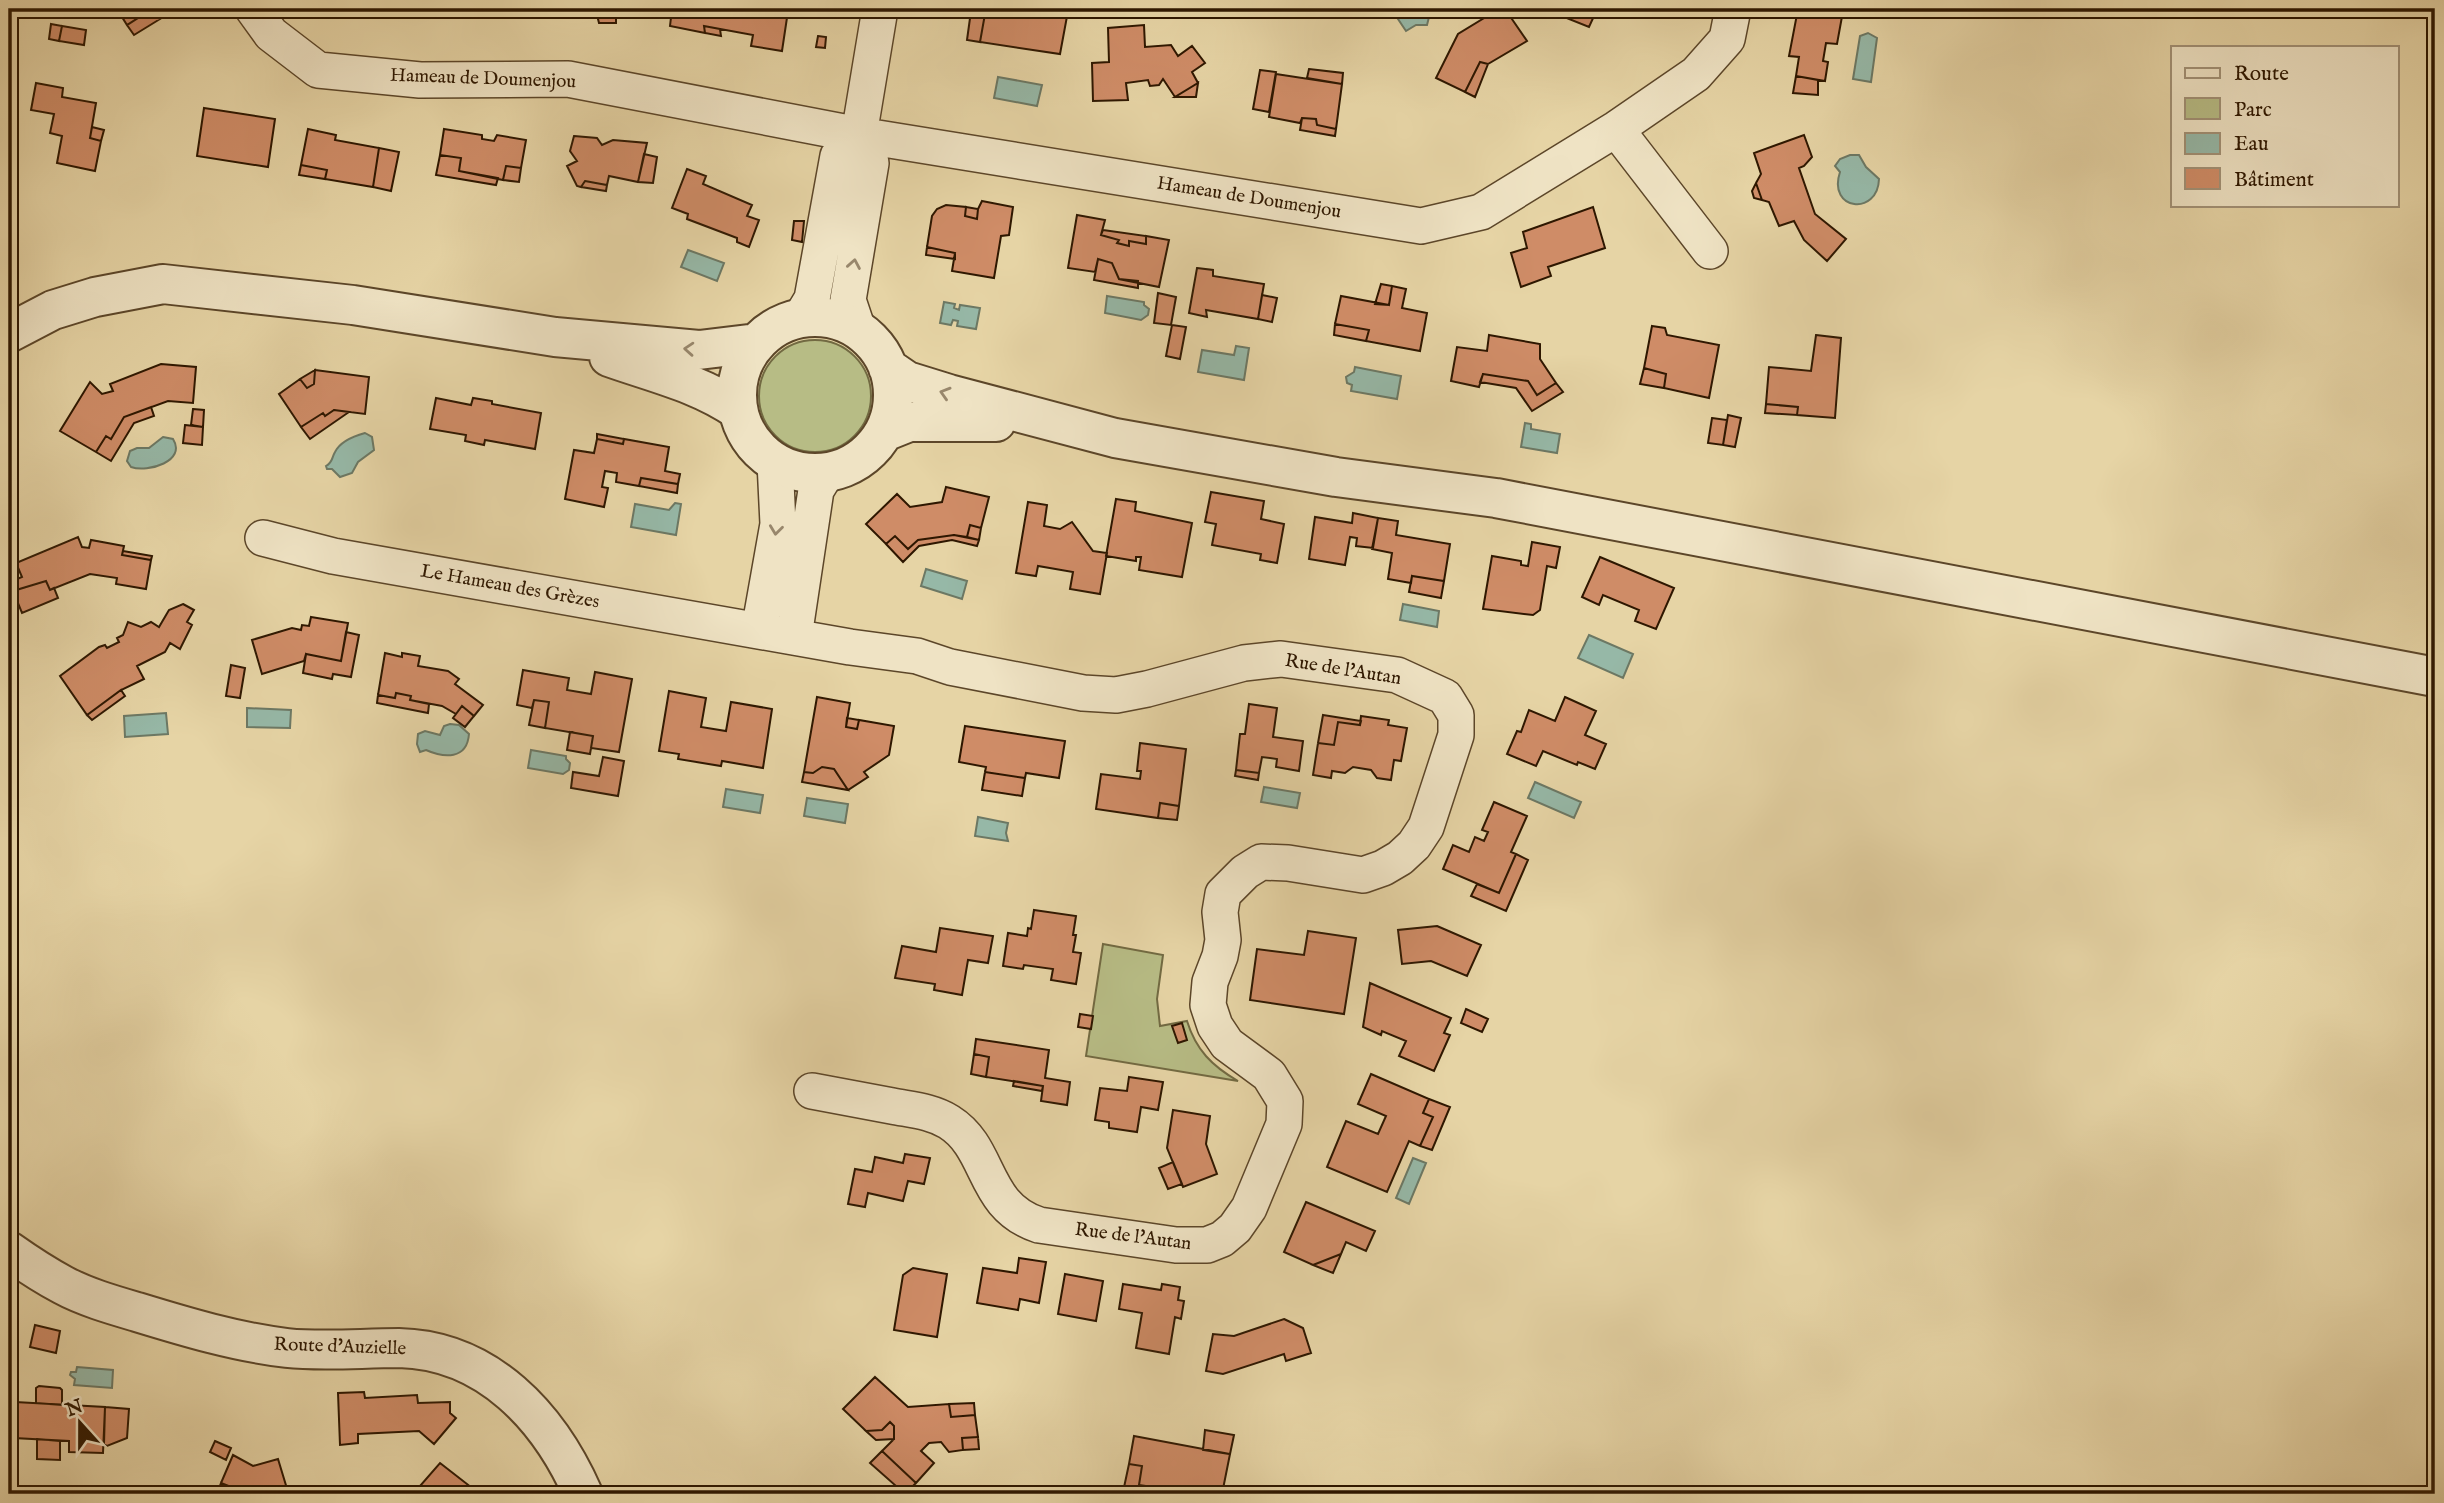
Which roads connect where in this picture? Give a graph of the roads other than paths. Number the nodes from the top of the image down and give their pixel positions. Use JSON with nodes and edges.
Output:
{"nodes":[{"id":1,"x":253,"y":9,"type":"edge"},
{"id":2,"x":880,"y":9,"type":"edge"},
{"id":3,"x":1733,"y":9,"type":"edge"},
{"id":4,"x":1616,"y":129,"type":"junction"},
{"id":5,"x":859,"y":135,"type":"junction"},
{"id":6,"x":1710,"y":251,"type":"dead end"},
{"id":7,"x":204,"y":290,"type":"junction"},
{"id":8,"x":800,"y":318,"type":"junction"},
{"id":9,"x":858,"y":330,"type":"junction"},
{"id":10,"x":9,"y":333,"type":"edge"},
{"id":11,"x":555,"y":337,"type":"junction"},
{"id":12,"x":757,"y":343,"type":"junction"},
{"id":13,"x":9,"y":359,"type":"edge"},
{"id":14,"x":888,"y":368,"type":"junction"},
{"id":15,"x":738,"y":410,"type":"junction"},
{"id":16,"x":1058,"y":422,"type":"junction"},
{"id":17,"x":884,"y":432,"type":"junction"},
{"id":18,"x":775,"y":462,"type":"junction"},
{"id":19,"x":827,"y":472,"type":"junction"},
{"id":20,"x":263,"y":538,"type":"dead end"},
{"id":21,"x":759,"y":631,"type":"junction"},
{"id":22,"x":794,"y":637,"type":"junction"},
{"id":23,"x":850,"y":647,"type":"joint"},
{"id":24,"x":2435,"y":677,"type":"edge"},
{"id":25,"x":812,"y":1091,"type":"dead end"},
{"id":26,"x":9,"y":1251,"type":"edge"},
{"id":27,"x":583,"y":1494,"type":"edge"}],
"edges":[{"from":1,"to":5,"type":"street","name":"Hameau de Doumenjou"},
{"from":2,"to":5,"type":"street"},
{"from":3,"to":4,"type":"street","name":"Hameau de Doumenjou"},
{"from":4,"to":5,"type":"street","name":"Hameau de Doumenjou"},
{"from":4,"to":6,"type":"street"},
{"from":5,"to":8,"type":"street"},
{"from":9,"to":5,"type":"street","one_way":true},
{"from":7,"to":10,"type":"street"},
{"from":7,"to":11,"type":"street"},
{"from":7,"to":13,"type":"street"},
{"from":8,"to":9,"type":"street"},
{"from":8,"to":12,"type":"street"},
{"from":9,"to":14,"type":"street"},
{"from":12,"to":11,"type":"street","one_way":true},
{"from":11,"to":15,"type":"street"},
{"from":12,"to":15,"type":"street"},
{"from":16,"to":14,"type":"street","one_way":true},
{"from":14,"to":17,"type":"street"},
{"from":15,"to":18,"type":"street"},
{"from":16,"to":17,"type":"street"},
{"from":16,"to":24,"type":"street"},
{"from":17,"to":19,"type":"street"},
{"from":18,"to":19,"type":"street"},
{"from":18,"to":21,"type":"street","one_way":true},
{"from":19,"to":22,"type":"street"},
{"from":20,"to":21,"type":"street","name":"Le Hameau des Grèzes"},
{"from":21,"to":22,"type":"street","name":"Le Hameau des Grèzes"},
{"from":22,"to":23,"type":"street","name":"Le Hameau des Grèzes"},
{"from":23,"to":25,"type":"street","name":"Rue de l'Autan"},
{"from":26,"to":27,"type":"street","name":"Route d'Auzielle"}]}
